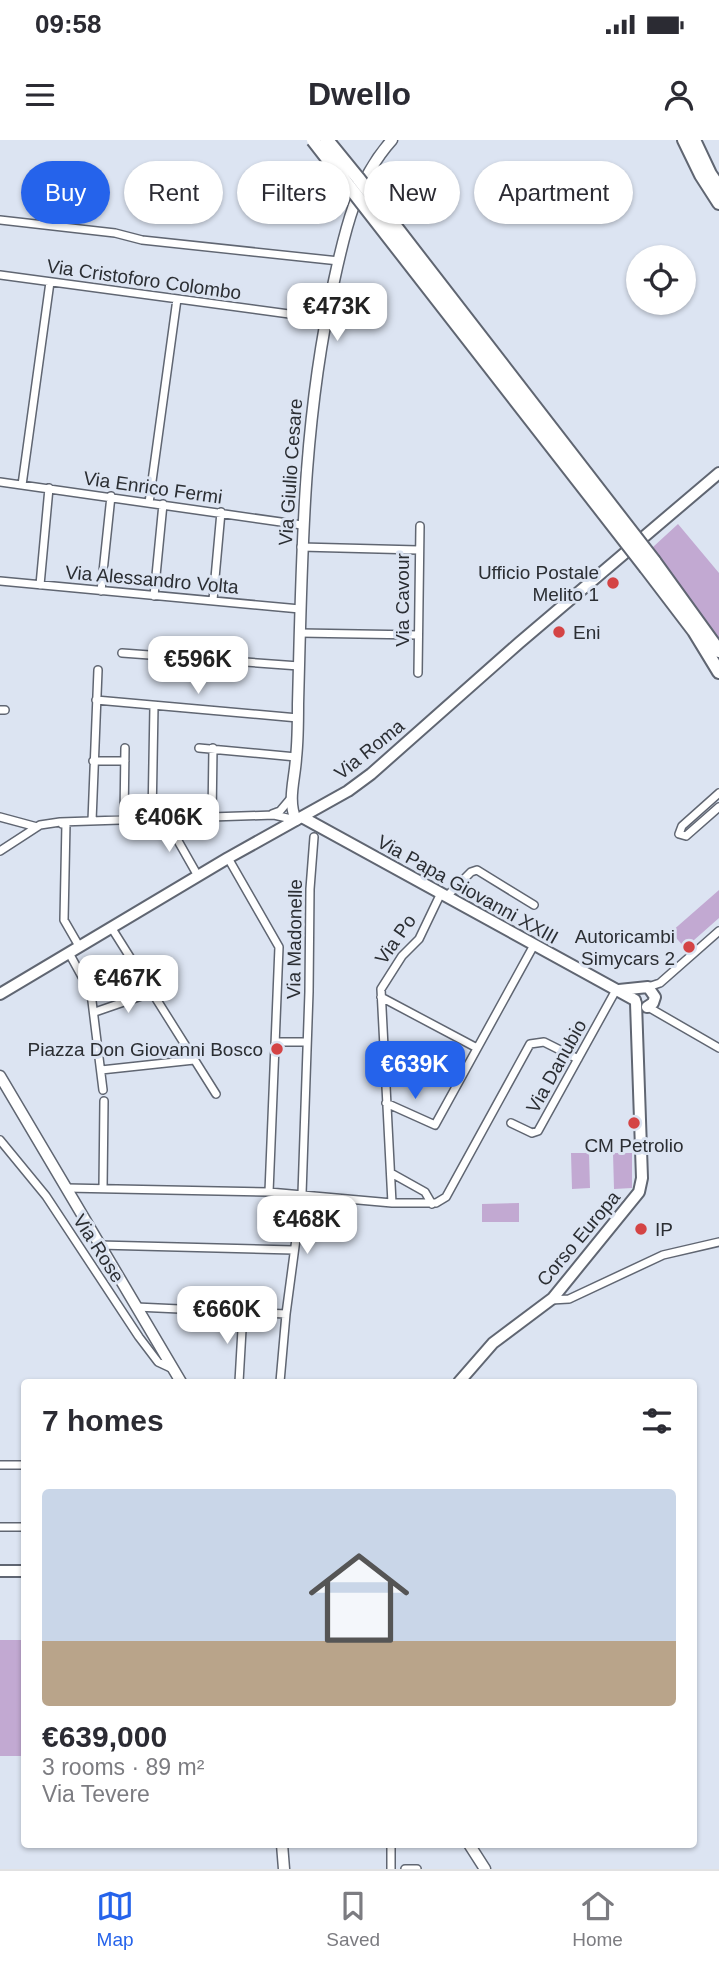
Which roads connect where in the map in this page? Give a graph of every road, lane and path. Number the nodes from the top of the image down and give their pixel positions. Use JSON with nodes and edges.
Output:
{"nodes":[{"id":1,"x":313,"y":140,"type":"edge"},
{"id":2,"x":327,"y":140,"type":"edge"},
{"id":3,"x":392,"y":140,"type":"edge"},
{"id":4,"x":684,"y":140,"type":"edge"},
{"id":5,"x":694,"y":140,"type":"edge"},
{"id":6,"x":719,"y":187,"type":"edge"},
{"id":7,"x":719,"y":203,"type":"edge"},
{"id":8,"x":0,"y":220,"type":"edge"},
{"id":9,"x":339,"y":261,"type":"junction"},
{"id":10,"x":0,"y":275,"type":"edge"},
{"id":11,"x":50,"y":282,"type":"junction"},
{"id":12,"x":177,"y":299,"type":"junction"},
{"id":13,"x":326,"y":319,"type":"junction"},
{"id":14,"x":719,"y":473,"type":"edge"},
{"id":15,"x":0,"y":482,"type":"edge"},
{"id":16,"x":22,"y":485,"type":"junction"},
{"id":17,"x":49,"y":488,"type":"junction"},
{"id":18,"x":111,"y":496,"type":"junction"},
{"id":19,"x":149,"y":503,"type":"junction"},
{"id":20,"x":163,"y":505,"type":"junction"},
{"id":21,"x":221,"y":512,"type":"junction"},
{"id":22,"x":302,"y":525,"type":"junction"},
{"id":23,"x":419,"y":526,"type":"dead end"},
{"id":24,"x":301,"y":547,"type":"junction"},
{"id":25,"x":418,"y":550,"type":"junction"},
{"id":26,"x":650,"y":565,"type":"junction"},
{"id":27,"x":0,"y":582,"type":"edge"},
{"id":28,"x":40,"y":586,"type":"junction"},
{"id":29,"x":101,"y":591,"type":"junction"},
{"id":30,"x":154,"y":596,"type":"junction"},
{"id":31,"x":213,"y":600,"type":"junction"},
{"id":32,"x":300,"y":609,"type":"junction"},
{"id":33,"x":300,"y":633,"type":"junction"},
{"id":34,"x":418,"y":635,"type":"junction"},
{"id":35,"x":719,"y":651,"type":"edge"},
{"id":36,"x":122,"y":653,"type":"dead end"},
{"id":37,"x":299,"y":666,"type":"junction"},
{"id":38,"x":98,"y":670,"type":"dead end"},
{"id":39,"x":719,"y":672,"type":"edge"},
{"id":40,"x":418,"y":673,"type":"dead end"},
{"id":41,"x":96,"y":699,"type":"junction"},
{"id":42,"x":154,"y":706,"type":"junction"},
{"id":43,"x":298,"y":718,"type":"junction"},
{"id":44,"x":125,"y":748,"type":"dead end"},
{"id":45,"x":199,"y":748,"type":"dead end"},
{"id":46,"x":213,"y":748,"type":"junction"},
{"id":47,"x":296,"y":757,"type":"junction"},
{"id":48,"x":93,"y":761,"type":"junction"},
{"id":49,"x":125,"y":761,"type":"junction"},
{"id":50,"x":719,"y":793,"type":"edge"},
{"id":51,"x":291,"y":798,"type":"junction"},
{"id":52,"x":719,"y":807,"type":"edge"},
{"id":53,"x":268,"y":816,"type":"junction"},
{"id":54,"x":0,"y":817,"type":"edge"},
{"id":55,"x":152,"y":818,"type":"junction"},
{"id":56,"x":164,"y":818,"type":"junction"},
{"id":57,"x":212,"y":818,"type":"junction"},
{"id":58,"x":124,"y":819,"type":"junction"},
{"id":59,"x":299,"y":819,"type":"junction"},
{"id":60,"x":92,"y":821,"type":"junction"},
{"id":61,"x":284,"y":821,"type":"junction"},
{"id":62,"x":66,"y":823,"type":"junction"},
{"id":63,"x":36,"y":827,"type":"junction"},
{"id":64,"x":314,"y":837,"type":"dead end"},
{"id":65,"x":0,"y":851,"type":"edge"},
{"id":66,"x":228,"y":858,"type":"junction"},
{"id":67,"x":198,"y":876,"type":"junction"},
{"id":68,"x":444,"y":895,"type":"junction"},
{"id":69,"x":534,"y":905,"type":"dead end"},
{"id":70,"x":111,"y":928,"type":"junction"},
{"id":71,"x":719,"y":931,"type":"edge"},
{"id":72,"x":534,"y":945,"type":"junction"},
{"id":73,"x":74,"y":949,"type":"junction"},
{"id":74,"x":616,"y":990,"type":"junction"},
{"id":75,"x":153,"y":992,"type":"junction"},
{"id":76,"x":0,"y":994,"type":"edge"},
{"id":77,"x":381,"y":997,"type":"junction"},
{"id":78,"x":647,"y":997,"type":"junction"},
{"id":79,"x":95,"y":1012,"type":"junction"},
{"id":80,"x":275,"y":1042,"type":"junction"},
{"id":81,"x":307,"y":1042,"type":"junction"},
{"id":82,"x":477,"y":1048,"type":"junction"},
{"id":83,"x":719,"y":1048,"type":"edge"},
{"id":84,"x":578,"y":1059,"type":"junction"},
{"id":85,"x":194,"y":1060,"type":"junction"},
{"id":86,"x":101,"y":1070,"type":"junction"},
{"id":87,"x":0,"y":1076,"type":"edge"},
{"id":88,"x":103,"y":1090,"type":"dead end"},
{"id":89,"x":216,"y":1094,"type":"dead end"},
{"id":90,"x":104,"y":1101,"type":"dead end"},
{"id":91,"x":386,"y":1103,"type":"junction"},
{"id":92,"x":511,"y":1123,"type":"dead end"},
{"id":93,"x":0,"y":1140,"type":"edge"},
{"id":94,"x":391,"y":1173,"type":"junction"},
{"id":95,"x":66,"y":1188,"type":"junction"},
{"id":96,"x":103,"y":1188,"type":"junction"},
{"id":97,"x":269,"y":1192,"type":"junction"},
{"id":98,"x":302,"y":1194,"type":"junction"},
{"id":99,"x":392,"y":1203,"type":"junction"},
{"id":100,"x":432,"y":1203,"type":"junction"},
{"id":101,"x":719,"y":1242,"type":"edge"},
{"id":102,"x":99,"y":1245,"type":"junction"},
{"id":103,"x":294,"y":1250,"type":"junction"},
{"id":104,"x":568,"y":1280,"type":"junction"},
{"id":105,"x":576,"y":1296,"type":"junction"},
{"id":106,"x":557,"y":1297,"type":"junction"},
{"id":107,"x":135,"y":1307,"type":"junction"},
{"id":108,"x":243,"y":1312,"type":"junction"},
{"id":109,"x":286,"y":1314,"type":"junction"},
{"id":110,"x":173,"y":1369,"type":"junction"},
{"id":111,"x":179,"y":1379,"type":"edge"},
{"id":112,"x":239,"y":1379,"type":"edge"},
{"id":113,"x":280,"y":1379,"type":"edge"},
{"id":114,"x":462,"y":1379,"type":"edge"},
{"id":115,"x":0,"y":1465,"type":"edge"},
{"id":116,"x":21,"y":1465,"type":"edge"},
{"id":117,"x":0,"y":1527,"type":"edge"},
{"id":118,"x":21,"y":1527,"type":"edge"},
{"id":119,"x":0,"y":1571,"type":"edge"},
{"id":120,"x":21,"y":1571,"type":"edge"},
{"id":121,"x":282,"y":1848,"type":"edge"},
{"id":122,"x":391,"y":1848,"type":"edge"},
{"id":123,"x":472,"y":1848,"type":"edge"},
{"id":124,"x":284,"y":1869,"type":"edge"},
{"id":125,"x":391,"y":1869,"type":"edge"},
{"id":126,"x":405,"y":1869,"type":"edge"},
{"id":127,"x":417,"y":1869,"type":"edge"},
{"id":128,"x":485,"y":1869,"type":"edge"}],
"edges":[{"from":1,"to":26,"type":"highway","bridge":true},
{"from":2,"to":26,"type":"highway","bridge":true},
{"from":3,"to":9,"type":"street","name":"Via Giulio Cesare"},
{"from":4,"to":7,"type":"highway"},
{"from":5,"to":6,"type":"highway"},
{"from":8,"to":9,"type":"street"},
{"from":9,"to":13,"type":"street","name":"Via Giulio Cesare"},
{"from":10,"to":11,"type":"street","name":"Via Cristoforo Colombo"},
{"from":11,"to":12,"type":"street","name":"Via Cristoforo Colombo"},
{"from":11,"to":16,"type":"street"},
{"from":12,"to":13,"type":"street","name":"Via Cristoforo Colombo"},
{"from":12,"to":19,"type":"street"},
{"from":13,"to":22,"type":"street","name":"Via Giulio Cesare"},
{"from":14,"to":59,"type":"main road","name":"Via Roma"},
{"from":15,"to":16,"type":"street","name":"Via Enrico Fermi"},
{"from":16,"to":17,"type":"street","name":"Via Enrico Fermi"},
{"from":17,"to":18,"type":"street","name":"Via Enrico Fermi"},
{"from":17,"to":28,"type":"street"},
{"from":18,"to":19,"type":"street","name":"Via Enrico Fermi"},
{"from":18,"to":29,"type":"street"},
{"from":19,"to":20,"type":"street","name":"Via Enrico Fermi"},
{"from":20,"to":21,"type":"street","name":"Via Enrico Fermi"},
{"from":20,"to":30,"type":"street"},
{"from":21,"to":22,"type":"street","name":"Via Enrico Fermi"},
{"from":21,"to":31,"type":"street"},
{"from":22,"to":24,"type":"street","name":"Via Giulio Cesare"},
{"from":23,"to":25,"type":"street","name":"Via Cavour"},
{"from":24,"to":25,"type":"street"},
{"from":24,"to":32,"type":"street","name":"Via Giulio Cesare"},
{"from":25,"to":34,"type":"street","name":"Via Cavour"},
{"from":26,"to":35,"type":"highway"},
{"from":26,"to":39,"type":"highway"},
{"from":27,"to":28,"type":"street","name":"Via Alessandro Volta"},
{"from":28,"to":29,"type":"street","name":"Via Alessandro Volta"},
{"from":29,"to":30,"type":"street","name":"Via Alessandro Volta"},
{"from":30,"to":31,"type":"street","name":"Via Alessandro Volta"},
{"from":31,"to":32,"type":"street","name":"Via Alessandro Volta"},
{"from":32,"to":33,"type":"street","name":"Via Giulio Cesare"},
{"from":33,"to":34,"type":"street"},
{"from":33,"to":37,"type":"street","name":"Via Giulio Cesare"},
{"from":34,"to":40,"type":"street","name":"Via Cavour"},
{"from":36,"to":37,"type":"street"},
{"from":37,"to":43,"type":"street","name":"Via Giulio Cesare"},
{"from":38,"to":41,"type":"street"},
{"from":41,"to":42,"type":"street"},
{"from":41,"to":48,"type":"street"},
{"from":42,"to":43,"type":"street"},
{"from":42,"to":55,"type":"street"},
{"from":43,"to":47,"type":"street","name":"Via Giulio Cesare"},
{"from":44,"to":49,"type":"street"},
{"from":45,"to":46,"type":"street"},
{"from":46,"to":47,"type":"street"},
{"from":46,"to":57,"type":"street"},
{"from":47,"to":51,"type":"street","name":"Via Giulio Cesare"},
{"from":48,"to":49,"type":"street"},
{"from":48,"to":60,"type":"street"},
{"from":49,"to":58,"type":"street"},
{"from":50,"to":52,"type":"street"},
{"from":51,"to":53,"type":"street"},
{"from":51,"to":59,"type":"street","name":"Via Giulio Cesare"},
{"from":53,"to":57,"type":"street"},
{"from":53,"to":61,"type":"street"},
{"from":54,"to":63,"type":"street"},
{"from":55,"to":56,"type":"street"},
{"from":55,"to":58,"type":"street"},
{"from":56,"to":57,"type":"street"},
{"from":56,"to":67,"type":"street"},
{"from":58,"to":60,"type":"street"},
{"from":59,"to":61,"type":"main road","name":"Via Roma"},
{"from":59,"to":68,"type":"main road","name":"Via Papa Giovanni XXIII"},
{"from":60,"to":62,"type":"street"},
{"from":61,"to":66,"type":"main road","name":"Via Roma"},
{"from":62,"to":63,"type":"street"},
{"from":62,"to":73,"type":"street"},
{"from":63,"to":65,"type":"street"},
{"from":64,"to":81,"type":"street","name":"Via Madonelle"},
{"from":66,"to":67,"type":"main road","name":"Via Roma"},
{"from":66,"to":80,"type":"street"},
{"from":67,"to":70,"type":"main road","name":"Via Roma"},
{"from":68,"to":69,"type":"street","name":"Via Po"},
{"from":68,"to":72,"type":"main road","name":"Via Papa Giovanni XXIII"},
{"from":68,"to":77,"type":"street","name":"Via Po"},
{"from":70,"to":73,"type":"main road","name":"Via Roma"},
{"from":70,"to":75,"type":"street"},
{"from":71,"to":78,"type":"street"},
{"from":72,"to":74,"type":"main road","name":"Via Papa Giovanni XXIII"},
{"from":72,"to":82,"type":"street"},
{"from":73,"to":76,"type":"main road","name":"Via Roma"},
{"from":73,"to":79,"type":"street"},
{"from":74,"to":78,"type":"main road"},
{"from":74,"to":84,"type":"street","name":"Via Danubio"},
{"from":75,"to":79,"type":"street"},
{"from":75,"to":85,"type":"street"},
{"from":77,"to":82,"type":"street"},
{"from":77,"to":91,"type":"street","name":"Via Po"},
{"from":78,"to":83,"type":"street"},
{"from":78,"to":104,"type":"main road","name":"Corso Europa"},
{"from":79,"to":86,"type":"street"},
{"from":80,"to":81,"type":"street"},
{"from":80,"to":97,"type":"street"},
{"from":81,"to":98,"type":"street","name":"Via Madonelle"},
{"from":82,"to":91,"type":"street"},
{"from":84,"to":92,"type":"street","name":"Via Danubio"},
{"from":84,"to":100,"type":"street"},
{"from":85,"to":86,"type":"street"},
{"from":85,"to":89,"type":"street"},
{"from":86,"to":88,"type":"street"},
{"from":87,"to":95,"type":"street"},
{"from":90,"to":96,"type":"street"},
{"from":91,"to":94,"type":"street","name":"Via Po"},
{"from":93,"to":110,"type":"street","name":"Via Rose"},
{"from":94,"to":99,"type":"street","name":"Via Po"},
{"from":94,"to":100,"type":"street"},
{"from":95,"to":96,"type":"street"},
{"from":95,"to":102,"type":"street"},
{"from":96,"to":97,"type":"street"},
{"from":97,"to":98,"type":"street"},
{"from":98,"to":99,"type":"street"},
{"from":98,"to":103,"type":"street","name":"Via Madonelle"},
{"from":99,"to":100,"type":"street"},
{"from":101,"to":105,"type":"street"},
{"from":102,"to":103,"type":"street"},
{"from":102,"to":107,"type":"street"},
{"from":103,"to":109,"type":"street","name":"Via Madonelle"},
{"from":104,"to":105,"type":"street"},
{"from":104,"to":106,"type":"main road","name":"Corso Europa"},
{"from":105,"to":106,"type":"street"},
{"from":106,"to":114,"type":"main road","name":"Corso Europa"},
{"from":107,"to":108,"type":"street"},
{"from":107,"to":110,"type":"street"},
{"from":108,"to":109,"type":"street"},
{"from":108,"to":112,"type":"street"},
{"from":109,"to":113,"type":"street","name":"Via Madonelle"},
{"from":110,"to":111,"type":"street"},
{"from":115,"to":116,"type":"street"},
{"from":117,"to":118,"type":"street"},
{"from":119,"to":120,"type":"main road"},
{"from":121,"to":124,"type":"street"},
{"from":122,"to":125,"type":"street"},
{"from":123,"to":128,"type":"street"},
{"from":126,"to":127,"type":"street"}]}
